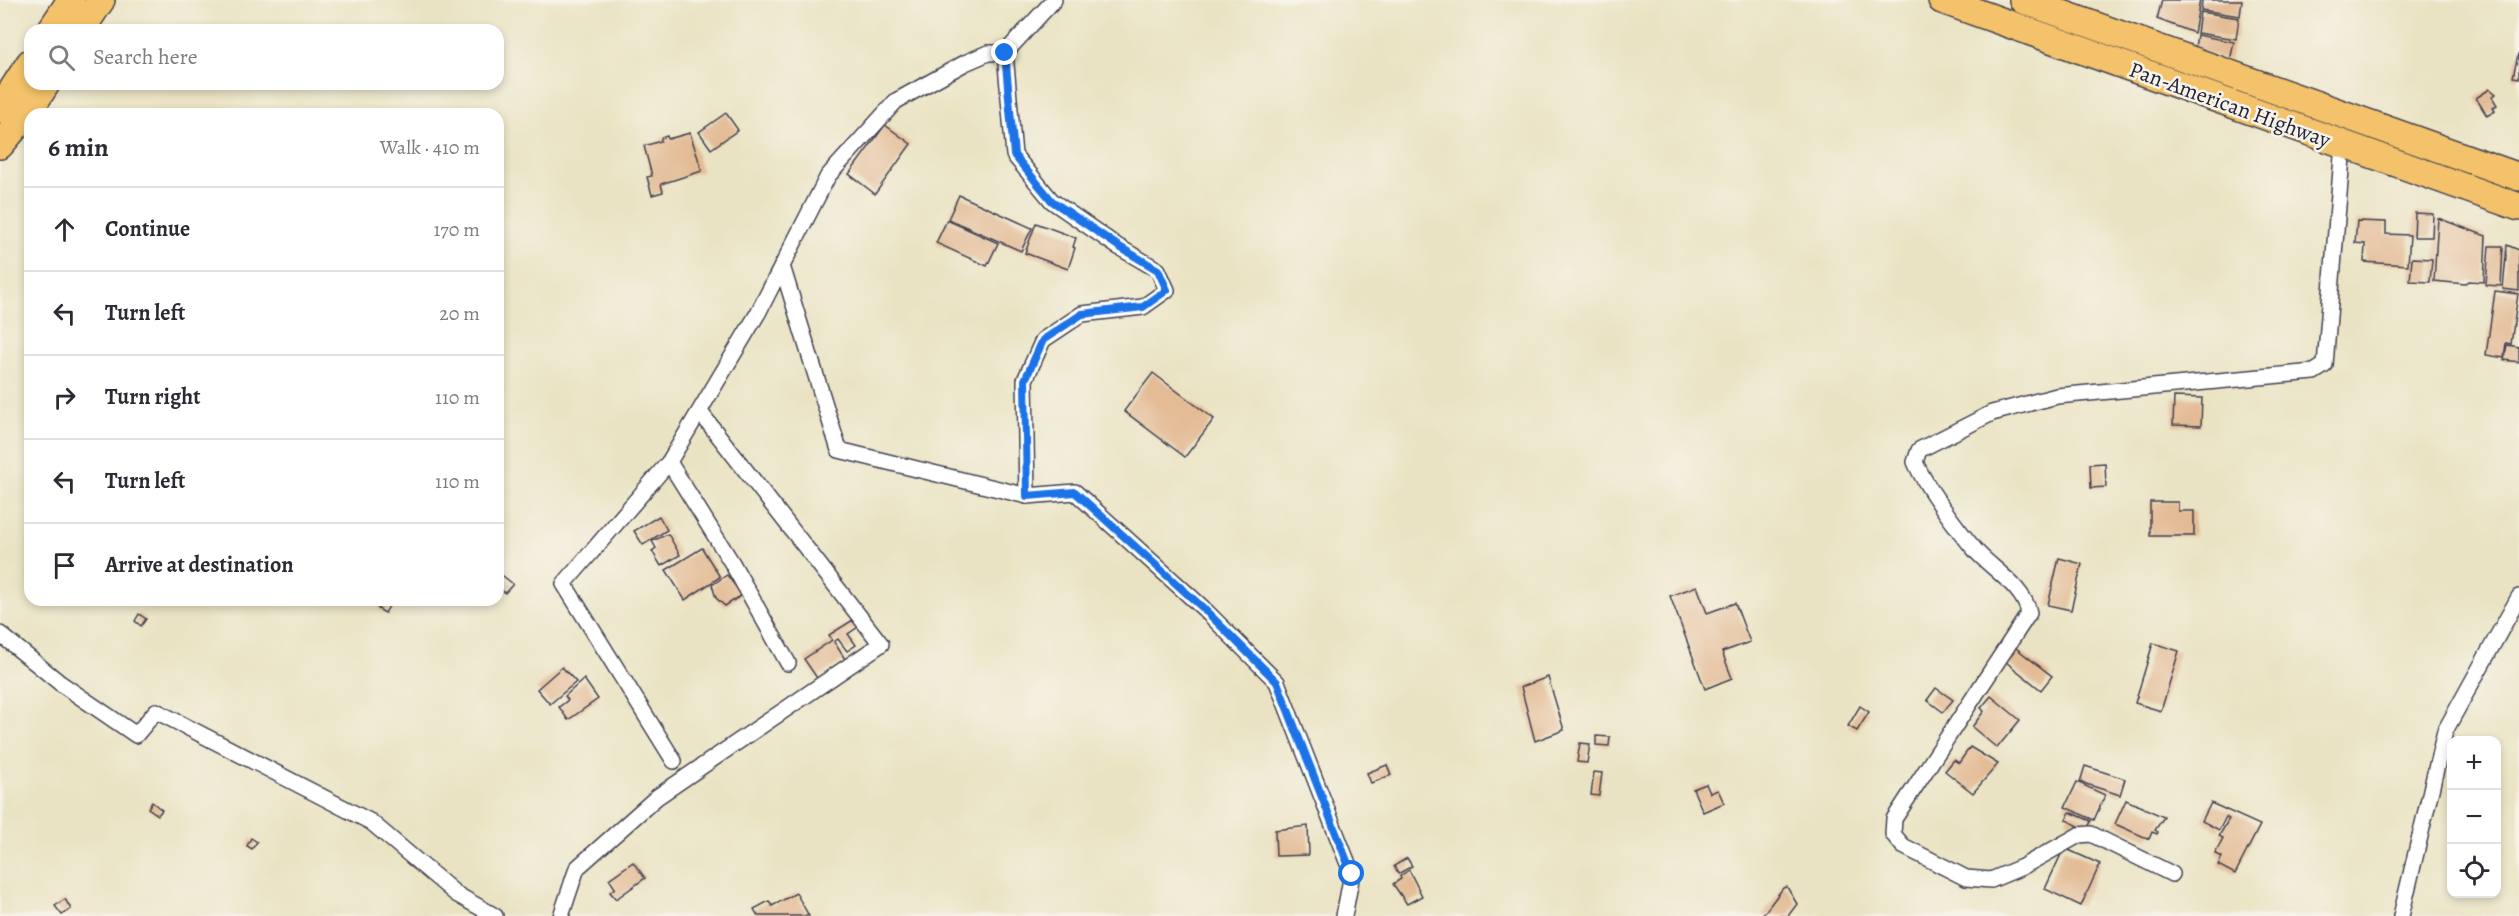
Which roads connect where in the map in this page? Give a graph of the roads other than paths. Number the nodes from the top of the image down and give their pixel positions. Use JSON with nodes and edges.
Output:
{"nodes":[{"id":1,"x":71,"y":0,"type":"edge"},
{"id":2,"x":101,"y":0,"type":"edge"},
{"id":3,"x":1054,"y":0,"type":"edge"},
{"id":4,"x":1942,"y":0,"type":"edge"},
{"id":5,"x":2023,"y":0,"type":"edge"},
{"id":6,"x":55,"y":24,"type":"edge"},
{"id":7,"x":85,"y":24,"type":"edge"},
{"id":8,"x":1005,"y":53,"type":"junction"},
{"id":9,"x":24,"y":72,"type":"edge"},
{"id":10,"x":42,"y":90,"type":"edge"},
{"id":11,"x":31,"y":108,"type":"edge"},
{"id":12,"x":0,"y":109,"type":"edge"},
{"id":13,"x":24,"y":117,"type":"edge"},
{"id":14,"x":0,"y":145,"type":"edge"},
{"id":15,"x":2343,"y":146,"type":"junction"},
{"id":16,"x":2519,"y":177,"type":"edge"},
{"id":17,"x":2519,"y":207,"type":"edge"},
{"id":18,"x":782,"y":266,"type":"junction"},
{"id":19,"x":700,"y":412,"type":"junction"},
{"id":20,"x":669,"y":462,"type":"junction"},
{"id":21,"x":1027,"y":496,"type":"junction"},
{"id":22,"x":2519,"y":597,"type":"edge"},
{"id":23,"x":0,"y":634,"type":"edge"},
{"id":24,"x":788,"y":663,"type":"dead end"},
{"id":25,"x":674,"y":761,"type":"dead end"},
{"id":26,"x":2172,"y":874,"type":"dead end"},
{"id":27,"x":495,"y":916,"type":"edge"},
{"id":28,"x":561,"y":916,"type":"edge"},
{"id":29,"x":1344,"y":916,"type":"edge"},
{"id":30,"x":2401,"y":916,"type":"edge"}],
"edges":[{"from":1,"to":6,"type":"highway"},
{"from":2,"to":7,"type":"highway"},
{"from":3,"to":8,"type":"street"},
{"from":4,"to":15,"type":"highway","name":"Pan-American Highway"},
{"from":5,"to":16,"type":"highway","name":"Pan-American Highway"},
{"from":8,"to":18,"type":"street"},
{"from":8,"to":21,"type":"street"},
{"from":9,"to":12,"type":"highway"},
{"from":10,"to":11,"type":"highway"},
{"from":13,"to":14,"type":"highway"},
{"from":15,"to":17,"type":"highway","name":"Pan-American Highway"},
{"from":15,"to":26,"type":"street"},
{"from":18,"to":19,"type":"street"},
{"from":18,"to":21,"type":"street"},
{"from":19,"to":20,"type":"street"},
{"from":19,"to":28,"type":"street"},
{"from":20,"to":24,"type":"street"},
{"from":20,"to":25,"type":"street"},
{"from":21,"to":29,"type":"street"},
{"from":22,"to":30,"type":"street"},
{"from":23,"to":27,"type":"street"}]}
